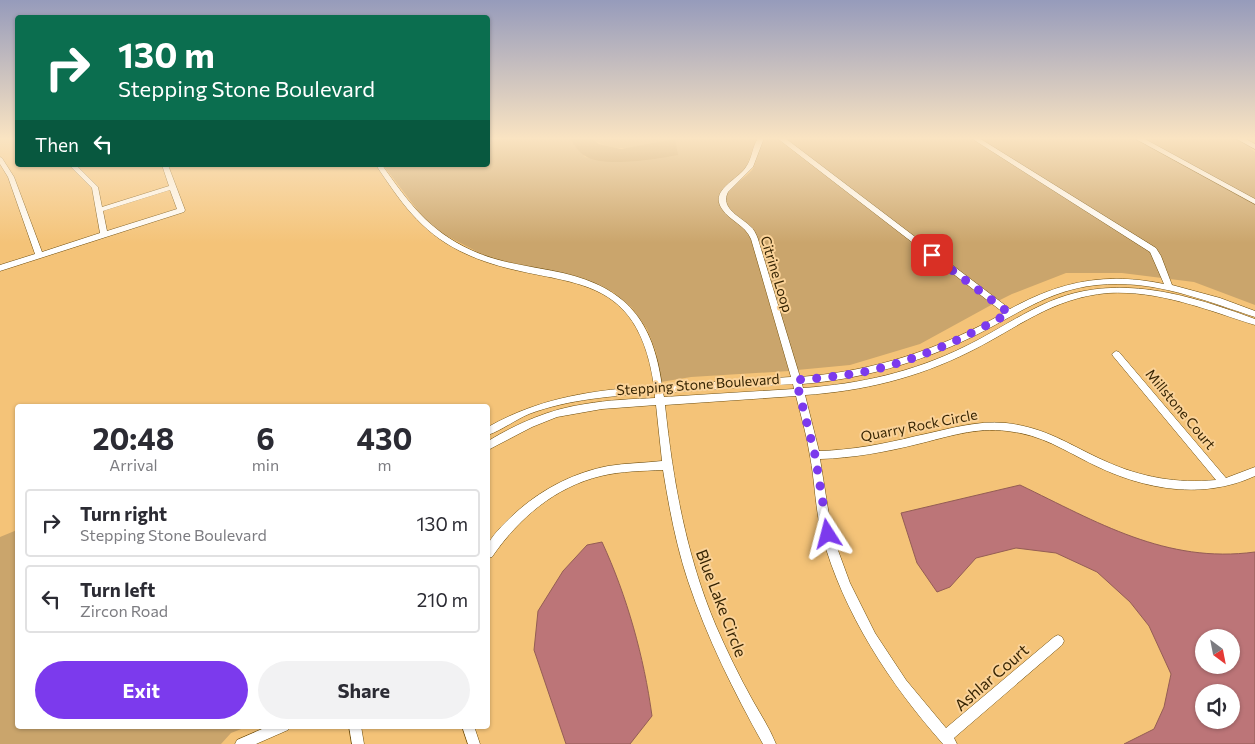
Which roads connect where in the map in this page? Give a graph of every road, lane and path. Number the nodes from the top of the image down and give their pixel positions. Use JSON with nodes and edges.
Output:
{"nodes":[{"id":1,"x":8,"y":173,"type":"edge"},
{"id":2,"x":80,"y":173,"type":"edge"},
{"id":3,"x":168,"y":173,"type":"edge"},
{"id":4,"x":385,"y":173,"type":"edge"},
{"id":5,"x":744,"y":173,"type":"edge"},
{"id":6,"x":825,"y":173,"type":"edge"},
{"id":7,"x":1029,"y":173,"type":"edge"},
{"id":8,"x":1201,"y":173,"type":"edge"},
{"id":9,"x":173,"y":187,"type":"junction"},
{"id":10,"x":1255,"y":202,"type":"edge"},
{"id":11,"x":99,"y":210,"type":"junction"},
{"id":12,"x":104,"y":235,"type":"junction"},
{"id":13,"x":39,"y":256,"type":"junction"},
{"id":14,"x":0,"y":268,"type":"edge"},
{"id":15,"x":1169,"y":287,"type":"junction"},
{"id":16,"x":1009,"y":313,"type":"junction"},
{"id":17,"x":1255,"y":314,"type":"edge"},
{"id":18,"x":1255,"y":322,"type":"edge"},
{"id":19,"x":1116,"y":354,"type":"dead end"},
{"id":20,"x":796,"y":380,"type":"junction"},
{"id":21,"x":657,"y":390,"type":"junction"},
{"id":22,"x":800,"y":393,"type":"junction"},
{"id":23,"x":659,"y":401,"type":"junction"},
{"id":24,"x":490,"y":430,"type":"edge"},
{"id":25,"x":490,"y":445,"type":"edge"},
{"id":26,"x":815,"y":455,"type":"junction"},
{"id":27,"x":667,"y":465,"type":"junction"},
{"id":28,"x":1255,"y":471,"type":"edge"},
{"id":29,"x":1224,"y":482,"type":"junction"},
{"id":30,"x":490,"y":550,"type":"edge"},
{"id":31,"x":1058,"y":641,"type":"dead end"},
{"id":32,"x":277,"y":729,"type":"edge"},
{"id":33,"x":356,"y":729,"type":"edge"},
{"id":34,"x":469,"y":729,"type":"edge"},
{"id":35,"x":948,"y":741,"type":"edge"},
{"id":36,"x":241,"y":744,"type":"edge"},
{"id":37,"x":358,"y":744,"type":"edge"},
{"id":38,"x":474,"y":744,"type":"edge"},
{"id":39,"x":770,"y":744,"type":"edge"}],
"edges":[{"from":1,"to":13,"type":"street"},
{"from":2,"to":11,"type":"street"},
{"from":3,"to":9,"type":"street"},
{"from":4,"to":21,"type":"street","name":"Blue Lake Circle"},
{"from":5,"to":20,"type":"street","name":"Citrine Loop"},
{"from":6,"to":16,"type":"street"},
{"from":7,"to":15,"type":"street"},
{"from":8,"to":10,"type":"street"},
{"from":9,"to":11,"type":"street"},
{"from":9,"to":12,"type":"street"},
{"from":11,"to":12,"type":"street"},
{"from":12,"to":13,"type":"street"},
{"from":13,"to":14,"type":"street"},
{"from":15,"to":16,"type":"street","name":"Stepping Stone Boulevard"},
{"from":15,"to":17,"type":"street","name":"Stepping Stone Boulevard"},
{"from":16,"to":20,"type":"street","name":"Stepping Stone Boulevard"},
{"from":18,"to":22,"type":"street","name":"Stepping Stone Boulevard"},
{"from":19,"to":29,"type":"street","name":"Millstone Court"},
{"from":20,"to":21,"type":"street","name":"Stepping Stone Boulevard"},
{"from":20,"to":22,"type":"street"},
{"from":21,"to":23,"type":"street","name":"Blue Lake Circle"},
{"from":21,"to":24,"type":"street","name":"Stepping Stone Boulevard"},
{"from":22,"to":23,"type":"street","name":"Stepping Stone Boulevard"},
{"from":22,"to":26,"type":"street"},
{"from":23,"to":25,"type":"street","name":"Stepping Stone Boulevard"},
{"from":23,"to":27,"type":"street","name":"Blue Lake Circle"},
{"from":26,"to":29,"type":"street","name":"Quarry Rock Circle"},
{"from":26,"to":35,"type":"street"},
{"from":27,"to":30,"type":"street"},
{"from":27,"to":39,"type":"street","name":"Blue Lake Circle"},
{"from":28,"to":29,"type":"street","name":"Quarry Rock Circle"},
{"from":31,"to":35,"type":"street","name":"Ashlar Court"},
{"from":32,"to":36,"type":"street"},
{"from":33,"to":37,"type":"street"},
{"from":34,"to":38,"type":"street"}]}
